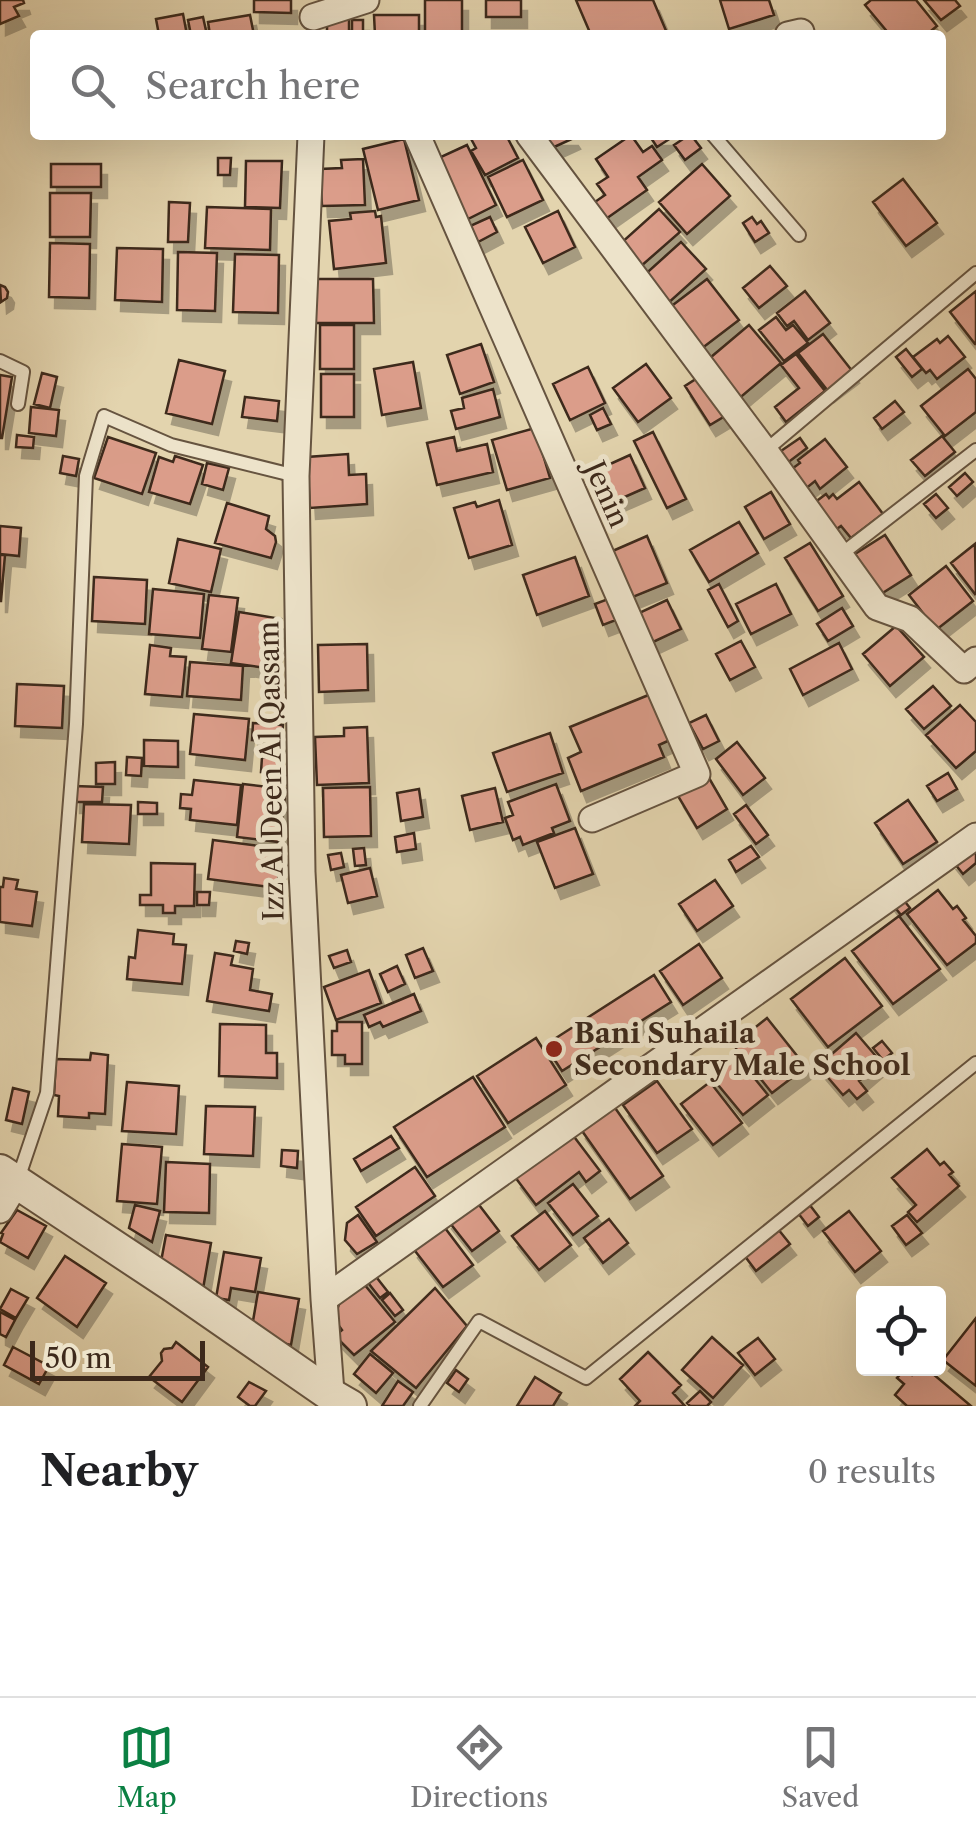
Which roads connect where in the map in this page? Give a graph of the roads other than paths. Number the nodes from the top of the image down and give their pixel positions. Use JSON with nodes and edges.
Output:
{"nodes":[{"id":1,"x":366,"y":0,"type":"edge"},
{"id":2,"x":313,"y":18,"type":"edge"},
{"id":3,"x":311,"y":140,"type":"edge"},
{"id":4,"x":418,"y":140,"type":"edge"},
{"id":5,"x":533,"y":140,"type":"edge"},
{"id":6,"x":717,"y":140,"type":"edge"},
{"id":7,"x":799,"y":235,"type":"dead end"},
{"id":8,"x":976,"y":273,"type":"edge"},
{"id":9,"x":0,"y":361,"type":"edge"},
{"id":10,"x":18,"y":404,"type":"dead end"},
{"id":11,"x":976,"y":450,"type":"edge"},
{"id":12,"x":765,"y":451,"type":"junction"},
{"id":13,"x":296,"y":476,"type":"junction"},
{"id":14,"x":839,"y":556,"type":"junction"},
{"id":15,"x":976,"y":660,"type":"edge"},
{"id":16,"x":592,"y":819,"type":"dead end"},
{"id":17,"x":976,"y":836,"type":"edge"},
{"id":18,"x":976,"y":1062,"type":"edge"},
{"id":19,"x":9,"y":1176,"type":"edge"},
{"id":20,"x":0,"y":1210,"type":"edge"},
{"id":21,"x":324,"y":1299,"type":"junction"},
{"id":22,"x":338,"y":1402,"type":"edge"},
{"id":23,"x":420,"y":1406,"type":"edge"}],
"edges":[{"from":1,"to":2,"type":"street"},
{"from":3,"to":13,"type":"street","name":"Izz Al Deen Al Qassam"},
{"from":4,"to":16,"type":"street","name":"Jenin"},
{"from":5,"to":12,"type":"street"},
{"from":6,"to":7,"type":"lane"},
{"from":8,"to":12,"type":"lane"},
{"from":9,"to":10,"type":"lane"},
{"from":11,"to":14,"type":"lane"},
{"from":12,"to":14,"type":"street"},
{"from":13,"to":19,"type":"lane"},
{"from":13,"to":21,"type":"street","name":"Izz Al Deen Al Qassam"},
{"from":14,"to":15,"type":"street"},
{"from":17,"to":21,"type":"street"},
{"from":18,"to":23,"type":"lane"},
{"from":19,"to":20,"type":"street"},
{"from":19,"to":22,"type":"street"},
{"from":21,"to":22,"type":"street","name":"Izz Al Deen Al Qassam"}]}
